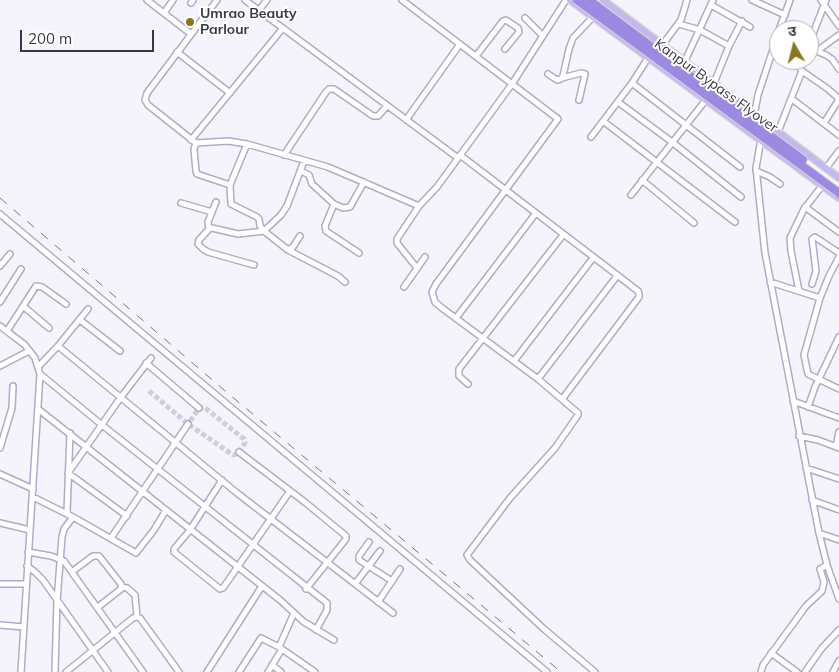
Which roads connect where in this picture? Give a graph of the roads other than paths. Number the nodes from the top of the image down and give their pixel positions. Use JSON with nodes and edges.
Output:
{"nodes":[{"id":1,"x":147,"y":0,"type":"edge"},
{"id":2,"x":173,"y":0,"type":"edge"},
{"id":3,"x":217,"y":0,"type":"edge"},
{"id":4,"x":246,"y":0,"type":"edge"},
{"id":5,"x":267,"y":0,"type":"edge"},
{"id":6,"x":402,"y":0,"type":"edge"},
{"id":7,"x":568,"y":0,"type":"edge"},
{"id":8,"x":577,"y":0,"type":"edge"},
{"id":9,"x":589,"y":0,"type":"edge"},
{"id":10,"x":603,"y":0,"type":"edge"},
{"id":11,"x":686,"y":0,"type":"edge"},
{"id":12,"x":752,"y":0,"type":"edge"},
{"id":13,"x":790,"y":0,"type":"edge"},
{"id":14,"x":712,"y":2,"type":"edge"},
{"id":15,"x":824,"y":2,"type":"edge"},
{"id":16,"x":259,"y":10,"type":"junction"},
{"id":17,"x":164,"y":13,"type":"junction"},
{"id":18,"x":784,"y":15,"type":"junction"},
{"id":19,"x":593,"y":17,"type":"junction"},
{"id":20,"x":525,"y":18,"type":"dead end"},
{"id":21,"x":782,"y":20,"type":"edge"},
{"id":22,"x":818,"y":20,"type":"edge"},
{"id":23,"x":742,"y":21,"type":"junction"},
{"id":24,"x":679,"y":24,"type":"junction"},
{"id":25,"x":839,"y":26,"type":"edge"},
{"id":26,"x":750,"y":27,"type":"dead end"},
{"id":27,"x":283,"y":28,"type":"junction"},
{"id":28,"x":700,"y":30,"type":"junction"},
{"id":29,"x":191,"y":34,"type":"junction"},
{"id":30,"x":839,"y":35,"type":"edge"},
{"id":31,"x":543,"y":36,"type":"junction"},
{"id":32,"x":460,"y":44,"type":"junction"},
{"id":33,"x":663,"y":44,"type":"junction"},
{"id":34,"x":729,"y":46,"type":"junction"},
{"id":35,"x":505,"y":49,"type":"dead end"},
{"id":36,"x":819,"y":50,"type":"edge"},
{"id":37,"x":177,"y":52,"type":"junction"},
{"id":38,"x":819,"y":52,"type":"edge"},
{"id":39,"x":476,"y":56,"type":"junction"},
{"id":40,"x":648,"y":58,"type":"junction"},
{"id":41,"x":685,"y":61,"type":"junction"},
{"id":42,"x":769,"y":61,"type":"edge"},
{"id":43,"x":839,"y":69,"type":"edge"},
{"id":44,"x":802,"y":71,"type":"joint"},
{"id":45,"x":548,"y":74,"type":"dead end"},
{"id":46,"x":561,"y":79,"type":"junction"},
{"id":47,"x":632,"y":83,"type":"junction"},
{"id":48,"x":714,"y":83,"type":"junction"},
{"id":49,"x":512,"y":84,"type":"junction"},
{"id":50,"x":230,"y":93,"type":"junction"},
{"id":51,"x":792,"y":98,"type":"junction"},
{"id":52,"x":579,"y":100,"type":"dead end"},
{"id":53,"x":705,"y":101,"type":"junction"},
{"id":54,"x":618,"y":102,"type":"junction"},
{"id":55,"x":387,"y":106,"type":"junction"},
{"id":56,"x":754,"y":114,"type":"junction"},
{"id":57,"x":406,"y":120,"type":"junction"},
{"id":58,"x":603,"y":121,"type":"junction"},
{"id":59,"x":824,"y":124,"type":"junction"},
{"id":60,"x":686,"y":125,"type":"junction"},
{"id":61,"x":769,"y":126,"type":"junction"},
{"id":62,"x":749,"y":132,"type":"junction"},
{"id":63,"x":778,"y":132,"type":"junction"},
{"id":64,"x":839,"y":135,"type":"edge"},
{"id":65,"x":591,"y":137,"type":"dead end"},
{"id":66,"x":760,"y":140,"type":"junction"},
{"id":67,"x":193,"y":142,"type":"junction"},
{"id":68,"x":672,"y":142,"type":"junction"},
{"id":69,"x":247,"y":144,"type":"junction"},
{"id":70,"x":839,"y":151,"type":"edge"},
{"id":71,"x":284,"y":155,"type":"junction"},
{"id":72,"x":459,"y":157,"type":"junction"},
{"id":73,"x":304,"y":161,"type":"junction"},
{"id":74,"x":657,"y":162,"type":"junction"},
{"id":75,"x":740,"y":167,"type":"dead end"},
{"id":76,"x":826,"y":168,"type":"junction"},
{"id":77,"x":301,"y":171,"type":"junction"},
{"id":78,"x":756,"y":171,"type":"junction"},
{"id":79,"x":839,"y":178,"type":"edge"},
{"id":80,"x":642,"y":180,"type":"junction"},
{"id":81,"x":364,"y":182,"type":"junction"},
{"id":82,"x":780,"y":184,"type":"dead end"},
{"id":83,"x":230,"y":185,"type":"junction"},
{"id":84,"x":822,"y":186,"type":"junction"},
{"id":85,"x":839,"y":187,"type":"edge"},
{"id":86,"x":506,"y":190,"type":"junction"},
{"id":87,"x":839,"y":193,"type":"edge"},
{"id":88,"x":631,"y":195,"type":"dead end"},
{"id":89,"x":741,"y":198,"type":"dead end"},
{"id":90,"x":839,"y":198,"type":"edge"},
{"id":91,"x":216,"y":202,"type":"dead end"},
{"id":92,"x":181,"y":203,"type":"dead end"},
{"id":93,"x":334,"y":204,"type":"junction"},
{"id":94,"x":420,"y":206,"type":"junction"},
{"id":95,"x":805,"y":207,"type":"junction"},
{"id":96,"x":212,"y":212,"type":"junction"},
{"id":97,"x":536,"y":213,"type":"junction"},
{"id":98,"x":0,"y":214,"type":"edge"},
{"id":99,"x":734,"y":222,"type":"dead end"},
{"id":100,"x":694,"y":223,"type":"dead end"},
{"id":101,"x":209,"y":229,"type":"junction"},
{"id":102,"x":264,"y":231,"type":"junction"},
{"id":103,"x":839,"y":232,"type":"edge"},
{"id":104,"x":563,"y":235,"type":"junction"},
{"id":105,"x":300,"y":236,"type":"dead end"},
{"id":106,"x":288,"y":250,"type":"junction"},
{"id":107,"x":359,"y":253,"type":"dead end"},
{"id":108,"x":839,"y":253,"type":"edge"},
{"id":109,"x":10,"y":254,"type":"dead end"},
{"id":110,"x":839,"y":256,"type":"edge"},
{"id":111,"x":425,"y":257,"type":"dead end"},
{"id":112,"x":593,"y":258,"type":"junction"},
{"id":113,"x":254,"y":265,"type":"dead end"},
{"id":114,"x":0,"y":266,"type":"edge"},
{"id":115,"x":417,"y":268,"type":"junction"},
{"id":116,"x":21,"y":269,"type":"dead end"},
{"id":117,"x":618,"y":276,"type":"junction"},
{"id":118,"x":345,"y":282,"type":"dead end"},
{"id":119,"x":770,"y":282,"type":"junction"},
{"id":120,"x":812,"y":284,"type":"dead end"},
{"id":121,"x":404,"y":286,"type":"dead end"},
{"id":122,"x":799,"y":292,"type":"junction"},
{"id":123,"x":820,"y":298,"type":"junction"},
{"id":124,"x":0,"y":302,"type":"edge"},
{"id":125,"x":66,"y":304,"type":"dead end"},
{"id":126,"x":23,"y":306,"type":"junction"},
{"id":127,"x":88,"y":309,"type":"dead end"},
{"id":128,"x":456,"y":318,"type":"junction"},
{"id":129,"x":80,"y":320,"type":"junction"},
{"id":130,"x":0,"y":326,"type":"edge"},
{"id":131,"x":49,"y":328,"type":"dead end"},
{"id":132,"x":7,"y":331,"type":"junction"},
{"id":133,"x":839,"y":337,"type":"edge"},
{"id":134,"x":484,"y":338,"type":"junction"},
{"id":135,"x":58,"y":346,"type":"junction"},
{"id":136,"x":30,"y":350,"type":"junction"},
{"id":137,"x":120,"y":351,"type":"dead end"},
{"id":138,"x":151,"y":358,"type":"dead end"},
{"id":139,"x":514,"y":361,"type":"junction"},
{"id":140,"x":146,"y":363,"type":"junction"},
{"id":141,"x":0,"y":366,"type":"edge"},
{"id":142,"x":39,"y":366,"type":"junction"},
{"id":143,"x":40,"y":374,"type":"junction"},
{"id":144,"x":538,"y":379,"type":"junction"},
{"id":145,"x":818,"y":380,"type":"junction"},
{"id":146,"x":468,"y":384,"type":"dead end"},
{"id":147,"x":12,"y":386,"type":"dead end"},
{"id":148,"x":839,"y":389,"type":"edge"},
{"id":149,"x":121,"y":398,"type":"junction"},
{"id":150,"x":563,"y":398,"type":"junction"},
{"id":151,"x":793,"y":401,"type":"junction"},
{"id":152,"x":808,"y":407,"type":"junction"},
{"id":153,"x":200,"y":408,"type":"dead end"},
{"id":154,"x":38,"y":409,"type":"junction"},
{"id":155,"x":839,"y":418,"type":"edge"},
{"id":156,"x":188,"y":424,"type":"tunnel mouth"},
{"id":157,"x":102,"y":425,"type":"junction"},
{"id":158,"x":839,"y":432,"type":"edge"},
{"id":159,"x":70,"y":433,"type":"junction"},
{"id":160,"x":799,"y":436,"type":"junction"},
{"id":161,"x":175,"y":442,"type":"junction"},
{"id":162,"x":86,"y":447,"type":"junction"},
{"id":163,"x":0,"y":448,"type":"edge"},
{"id":164,"x":837,"y":448,"type":"edge"},
{"id":165,"x":239,"y":452,"type":"dead end"},
{"id":166,"x":806,"y":468,"type":"junction"},
{"id":167,"x":157,"y":469,"type":"junction"},
{"id":168,"x":68,"y":473,"type":"junction"},
{"id":169,"x":0,"y":474,"type":"edge"},
{"id":170,"x":839,"y":479,"type":"edge"},
{"id":171,"x":222,"y":480,"type":"junction"},
{"id":172,"x":33,"y":489,"type":"junction"},
{"id":173,"x":142,"y":491,"type":"junction"},
{"id":174,"x":290,"y":491,"type":"junction"},
{"id":175,"x":32,"y":497,"type":"junction"},
{"id":176,"x":812,"y":500,"type":"junction"},
{"id":177,"x":204,"y":507,"type":"junction"},
{"id":178,"x":166,"y":510,"type":"junction"},
{"id":179,"x":839,"y":510,"type":"edge"},
{"id":180,"x":66,"y":513,"type":"junction"},
{"id":181,"x":74,"y":516,"type":"junction"},
{"id":182,"x":127,"y":516,"type":"junction"},
{"id":183,"x":270,"y":519,"type":"junction"},
{"id":184,"x":0,"y":523,"type":"edge"},
{"id":185,"x":30,"y":530,"type":"junction"},
{"id":186,"x":190,"y":530,"type":"junction"},
{"id":187,"x":819,"y":533,"type":"junction"},
{"id":188,"x":111,"y":538,"type":"junction"},
{"id":189,"x":839,"y":540,"type":"edge"},
{"id":190,"x":369,"y":542,"type":"dead end"},
{"id":191,"x":252,"y":544,"type":"junction"},
{"id":192,"x":380,"y":551,"type":"dead end"},
{"id":193,"x":28,"y":552,"type":"junction"},
{"id":194,"x":60,"y":559,"type":"junction"},
{"id":195,"x":327,"y":563,"type":"junction"},
{"id":196,"x":827,"y":565,"type":"junction"},
{"id":197,"x":27,"y":566,"type":"junction"},
{"id":198,"x":369,"y":566,"type":"junction"},
{"id":199,"x":237,"y":567,"type":"junction"},
{"id":200,"x":400,"y":569,"type":"dead end"},
{"id":201,"x":73,"y":571,"type":"junction"},
{"id":202,"x":392,"y":581,"type":"junction"},
{"id":203,"x":0,"y":584,"type":"edge"},
{"id":204,"x":26,"y":584,"type":"junction"},
{"id":205,"x":355,"y":584,"type":"junction"},
{"id":206,"x":262,"y":586,"type":"junction"},
{"id":207,"x":121,"y":587,"type":"junction"},
{"id":208,"x":306,"y":589,"type":"junction"},
{"id":209,"x":839,"y":599,"type":"edge"},
{"id":210,"x":57,"y":601,"type":"junction"},
{"id":211,"x":378,"y":602,"type":"junction"},
{"id":212,"x":98,"y":607,"type":"junction"},
{"id":213,"x":294,"y":613,"type":"junction"},
{"id":214,"x":393,"y":613,"type":"dead end"},
{"id":215,"x":137,"y":616,"type":"junction"},
{"id":216,"x":0,"y":625,"type":"edge"},
{"id":217,"x":24,"y":627,"type":"junction"},
{"id":218,"x":316,"y":630,"type":"junction"},
{"id":219,"x":839,"y":630,"type":"edge"},
{"id":220,"x":115,"y":632,"type":"junction"},
{"id":221,"x":334,"y":640,"type":"dead end"},
{"id":222,"x":280,"y":648,"type":"junction"},
{"id":223,"x":92,"y":650,"type":"junction"},
{"id":224,"x":771,"y":653,"type":"junction"},
{"id":225,"x":839,"y":661,"type":"edge"},
{"id":226,"x":272,"y":665,"type":"junction"},
{"id":227,"x":21,"y":672,"type":"edge"},
{"id":228,"x":55,"y":672,"type":"edge"},
{"id":229,"x":66,"y":672,"type":"edge"},
{"id":230,"x":108,"y":672,"type":"edge"},
{"id":231,"x":144,"y":672,"type":"edge"},
{"id":232,"x":179,"y":672,"type":"edge"},
{"id":233,"x":208,"y":672,"type":"edge"},
{"id":234,"x":241,"y":672,"type":"edge"},
{"id":235,"x":268,"y":672,"type":"edge"},
{"id":236,"x":281,"y":672,"type":"edge"},
{"id":237,"x":315,"y":672,"type":"edge"},
{"id":238,"x":547,"y":672,"type":"edge"},
{"id":239,"x":595,"y":672,"type":"edge"},
{"id":240,"x":761,"y":672,"type":"edge"},
{"id":241,"x":797,"y":672,"type":"edge"},
{"id":242,"x":805,"y":672,"type":"edge"},
{"id":243,"x":833,"y":672,"type":"edge"}],
"edges":[{"from":1,"to":17,"type":"street"},
{"from":2,"to":17,"type":"street"},
{"from":3,"to":29,"type":"street"},
{"from":4,"to":16,"type":"street"},
{"from":5,"to":16,"type":"street"},
{"from":6,"to":32,"type":"street"},
{"from":7,"to":19,"type":"main road"},
{"from":7,"to":31,"type":"street"},
{"from":8,"to":87,"type":"highway","name":"Kanpur Bypass Flyover","bridge":true},
{"from":9,"to":85,"type":"highway","name":"Kanpur Bypass Flyover","bridge":true},
{"from":10,"to":33,"type":"main road"},
{"from":11,"to":24,"type":"street"},
{"from":12,"to":18,"type":"street"},
{"from":13,"to":18,"type":"street"},
{"from":14,"to":23,"type":"street"},
{"from":14,"to":28,"type":"street"},
{"from":15,"to":22,"type":"street"},
{"from":15,"to":25,"type":"street"},
{"from":16,"to":27,"type":"street"},
{"from":17,"to":29,"type":"street"},
{"from":18,"to":21,"type":"street"},
{"from":19,"to":40,"type":"main road"},
{"from":19,"to":46,"type":"street"},
{"from":20,"to":31,"type":"street"},
{"from":23,"to":26,"type":"street"},
{"from":23,"to":34,"type":"street"},
{"from":24,"to":28,"type":"street"},
{"from":24,"to":33,"type":"street"},
{"from":27,"to":50,"type":"street"},
{"from":27,"to":55,"type":"street"},
{"from":28,"to":34,"type":"street"},
{"from":28,"to":41,"type":"street"},
{"from":29,"to":37,"type":"street"},
{"from":30,"to":36,"type":"street"},
{"from":31,"to":49,"type":"street"},
{"from":32,"to":39,"type":"street"},
{"from":32,"to":57,"type":"street"},
{"from":33,"to":41,"type":"main road"},
{"from":34,"to":48,"type":"street"},
{"from":35,"to":39,"type":"street"},
{"from":37,"to":50,"type":"street"},
{"from":37,"to":67,"type":"street"},
{"from":38,"to":43,"type":"street"},
{"from":39,"to":49,"type":"street"},
{"from":40,"to":47,"type":"street"},
{"from":40,"to":53,"type":"main road"},
{"from":41,"to":48,"type":"main road"},
{"from":42,"to":56,"type":"street"},
{"from":44,"to":51,"type":"street"},
{"from":44,"to":59,"type":"street"},
{"from":45,"to":46,"type":"street"},
{"from":46,"to":52,"type":"street"},
{"from":47,"to":54,"type":"street"},
{"from":47,"to":60,"type":"street"},
{"from":48,"to":56,"type":"main road"},
{"from":49,"to":72,"type":"street"},
{"from":49,"to":86,"type":"street"},
{"from":50,"to":67,"type":"street"},
{"from":51,"to":59,"type":"street"},
{"from":51,"to":63,"type":"street"},
{"from":53,"to":60,"type":"street"},
{"from":53,"to":62,"type":"main road"},
{"from":54,"to":58,"type":"street"},
{"from":54,"to":68,"type":"street"},
{"from":55,"to":57,"type":"street"},
{"from":55,"to":71,"type":"street"},
{"from":56,"to":61,"type":"main road"},
{"from":56,"to":62,"type":"street"},
{"from":57,"to":72,"type":"street"},
{"from":58,"to":65,"type":"street"},
{"from":58,"to":74,"type":"street"},
{"from":59,"to":64,"type":"street"},
{"from":60,"to":68,"type":"street"},
{"from":60,"to":75,"type":"street"},
{"from":61,"to":63,"type":"main road"},
{"from":61,"to":66,"type":"street"},
{"from":62,"to":66,"type":"main road"},
{"from":63,"to":76,"type":"main road"},
{"from":66,"to":78,"type":"street"},
{"from":66,"to":84,"type":"main road"},
{"from":67,"to":69,"type":"street"},
{"from":67,"to":83,"type":"street"},
{"from":68,"to":74,"type":"street"},
{"from":68,"to":89,"type":"street"},
{"from":69,"to":71,"type":"street"},
{"from":69,"to":83,"type":"street"},
{"from":70,"to":76,"type":"street"},
{"from":71,"to":73,"type":"street"},
{"from":72,"to":86,"type":"street"},
{"from":72,"to":94,"type":"street"},
{"from":73,"to":77,"type":"street"},
{"from":73,"to":81,"type":"street"},
{"from":74,"to":80,"type":"street"},
{"from":74,"to":99,"type":"street"},
{"from":76,"to":79,"type":"main road"},
{"from":77,"to":93,"type":"street"},
{"from":77,"to":102,"type":"street"},
{"from":78,"to":82,"type":"street"},
{"from":78,"to":119,"type":"street"},
{"from":80,"to":88,"type":"street"},
{"from":80,"to":100,"type":"street"},
{"from":81,"to":93,"type":"street"},
{"from":81,"to":94,"type":"street"},
{"from":83,"to":102,"type":"street"},
{"from":84,"to":90,"type":"main road"},
{"from":84,"to":95,"type":"street"},
{"from":86,"to":97,"type":"street"},
{"from":86,"to":128,"type":"street"},
{"from":91,"to":96,"type":"street"},
{"from":92,"to":96,"type":"street"},
{"from":93,"to":107,"type":"street"},
{"from":94,"to":115,"type":"street"},
{"from":95,"to":103,"type":"street"},
{"from":95,"to":122,"type":"street"},
{"from":96,"to":101,"type":"street"},
{"from":97,"to":104,"type":"street"},
{"from":97,"to":128,"type":"street"},
{"from":98,"to":238,"type":"street"},
{"from":101,"to":102,"type":"street"},
{"from":101,"to":113,"type":"street"},
{"from":102,"to":106,"type":"street"},
{"from":104,"to":112,"type":"street"},
{"from":104,"to":134,"type":"street"},
{"from":105,"to":106,"type":"street"},
{"from":106,"to":118,"type":"street"},
{"from":108,"to":120,"type":"street"},
{"from":109,"to":114,"type":"street"},
{"from":110,"to":123,"type":"street"},
{"from":111,"to":115,"type":"street"},
{"from":112,"to":117,"type":"street"},
{"from":112,"to":139,"type":"street"},
{"from":115,"to":121,"type":"street"},
{"from":116,"to":124,"type":"street"},
{"from":117,"to":144,"type":"street"},
{"from":117,"to":150,"type":"street"},
{"from":119,"to":122,"type":"street"},
{"from":119,"to":151,"type":"street"},
{"from":122,"to":123,"type":"street"},
{"from":123,"to":145,"type":"street"},
{"from":125,"to":126,"type":"street"},
{"from":126,"to":131,"type":"street"},
{"from":126,"to":132,"type":"street"},
{"from":127,"to":129,"type":"street"},
{"from":128,"to":134,"type":"street"},
{"from":129,"to":135,"type":"street"},
{"from":129,"to":137,"type":"street"},
{"from":130,"to":132,"type":"street"},
{"from":132,"to":136,"type":"street"},
{"from":133,"to":145,"type":"street"},
{"from":134,"to":139,"type":"street"},
{"from":134,"to":146,"type":"street"},
{"from":135,"to":142,"type":"street"},
{"from":135,"to":149,"type":"street"},
{"from":136,"to":141,"type":"street"},
{"from":136,"to":142,"type":"street"},
{"from":138,"to":140,"type":"street"},
{"from":139,"to":144,"type":"street"},
{"from":140,"to":149,"type":"street"},
{"from":140,"to":153,"type":"street"},
{"from":142,"to":143,"type":"street"},
{"from":143,"to":154,"type":"street"},
{"from":143,"to":157,"type":"street"},
{"from":144,"to":150,"type":"street"},
{"from":145,"to":148,"type":"street"},
{"from":145,"to":152,"type":"street"},
{"from":147,"to":163,"type":"street"},
{"from":149,"to":157,"type":"street"},
{"from":149,"to":161,"type":"street"},
{"from":150,"to":239,"type":"street"},
{"from":151,"to":152,"type":"street"},
{"from":151,"to":160,"type":"street"},
{"from":152,"to":155,"type":"street"},
{"from":154,"to":159,"type":"street"},
{"from":154,"to":172,"type":"street"},
{"from":156,"to":161,"type":"street"},
{"from":157,"to":162,"type":"street"},
{"from":157,"to":167,"type":"street"},
{"from":158,"to":164,"type":"street"},
{"from":159,"to":162,"type":"street"},
{"from":159,"to":168,"type":"street"},
{"from":160,"to":164,"type":"street"},
{"from":160,"to":166,"type":"street"},
{"from":161,"to":167,"type":"street"},
{"from":161,"to":171,"type":"street"},
{"from":162,"to":168,"type":"street"},
{"from":162,"to":173,"type":"street"},
{"from":165,"to":174,"type":"street"},
{"from":166,"to":170,"type":"street"},
{"from":166,"to":176,"type":"street"},
{"from":167,"to":173,"type":"street"},
{"from":167,"to":177,"type":"street"},
{"from":168,"to":180,"type":"street"},
{"from":168,"to":182,"type":"street"},
{"from":169,"to":172,"type":"street"},
{"from":171,"to":177,"type":"street"},
{"from":171,"to":183,"type":"street"},
{"from":172,"to":175,"type":"street"},
{"from":173,"to":178,"type":"street"},
{"from":173,"to":182,"type":"street"},
{"from":174,"to":183,"type":"street"},
{"from":174,"to":195,"type":"street"},
{"from":175,"to":180,"type":"street"},
{"from":175,"to":185,"type":"street"},
{"from":176,"to":179,"type":"street"},
{"from":176,"to":187,"type":"street"},
{"from":177,"to":186,"type":"street"},
{"from":177,"to":191,"type":"street"},
{"from":178,"to":186,"type":"street"},
{"from":178,"to":188,"type":"street"},
{"from":180,"to":181,"type":"street"},
{"from":181,"to":188,"type":"street"},
{"from":181,"to":194,"type":"street"},
{"from":182,"to":188,"type":"street"},
{"from":183,"to":191,"type":"street"},
{"from":183,"to":195,"type":"street"},
{"from":184,"to":185,"type":"street"},
{"from":185,"to":193,"type":"street"},
{"from":186,"to":199,"type":"street"},
{"from":186,"to":199,"type":"street"},
{"from":187,"to":189,"type":"street"},
{"from":187,"to":196,"type":"street"},
{"from":190,"to":198,"type":"street"},
{"from":191,"to":199,"type":"street"},
{"from":191,"to":208,"type":"street"},
{"from":192,"to":198,"type":"street"},
{"from":193,"to":194,"type":"street"},
{"from":193,"to":197,"type":"street"},
{"from":194,"to":201,"type":"street"},
{"from":194,"to":210,"type":"street"},
{"from":195,"to":205,"type":"street"},
{"from":195,"to":208,"type":"street"},
{"from":196,"to":209,"type":"street"},
{"from":196,"to":224,"type":"street"},
{"from":197,"to":204,"type":"street"},
{"from":197,"to":210,"type":"street"},
{"from":198,"to":202,"type":"street"},
{"from":198,"to":205,"type":"street"},
{"from":199,"to":206,"type":"street"},
{"from":200,"to":202,"type":"street"},
{"from":201,"to":207,"type":"street"},
{"from":201,"to":212,"type":"street"},
{"from":202,"to":211,"type":"street"},
{"from":203,"to":204,"type":"street"},
{"from":204,"to":217,"type":"street"},
{"from":205,"to":211,"type":"street"},
{"from":206,"to":213,"type":"street"},
{"from":206,"to":233,"type":"street"},
{"from":207,"to":212,"type":"street"},
{"from":207,"to":215,"type":"street"},
{"from":208,"to":218,"type":"street"},
{"from":210,"to":223,"type":"street"},
{"from":210,"to":228,"type":"street"},
{"from":211,"to":214,"type":"street"},
{"from":212,"to":220,"type":"street"},
{"from":213,"to":218,"type":"street"},
{"from":213,"to":222,"type":"street"},
{"from":215,"to":220,"type":"street"},
{"from":215,"to":232,"type":"street"},
{"from":216,"to":217,"type":"street"},
{"from":217,"to":227,"type":"street"},
{"from":218,"to":221,"type":"street"},
{"from":219,"to":242,"type":"street"},
{"from":220,"to":223,"type":"street"},
{"from":220,"to":231,"type":"street"},
{"from":222,"to":226,"type":"street"},
{"from":222,"to":234,"type":"street"},
{"from":222,"to":237,"type":"street"},
{"from":223,"to":229,"type":"street"},
{"from":223,"to":230,"type":"street"},
{"from":224,"to":240,"type":"street"},
{"from":224,"to":241,"type":"street"},
{"from":225,"to":243,"type":"street"},
{"from":226,"to":235,"type":"street"},
{"from":226,"to":236,"type":"street"}]}
